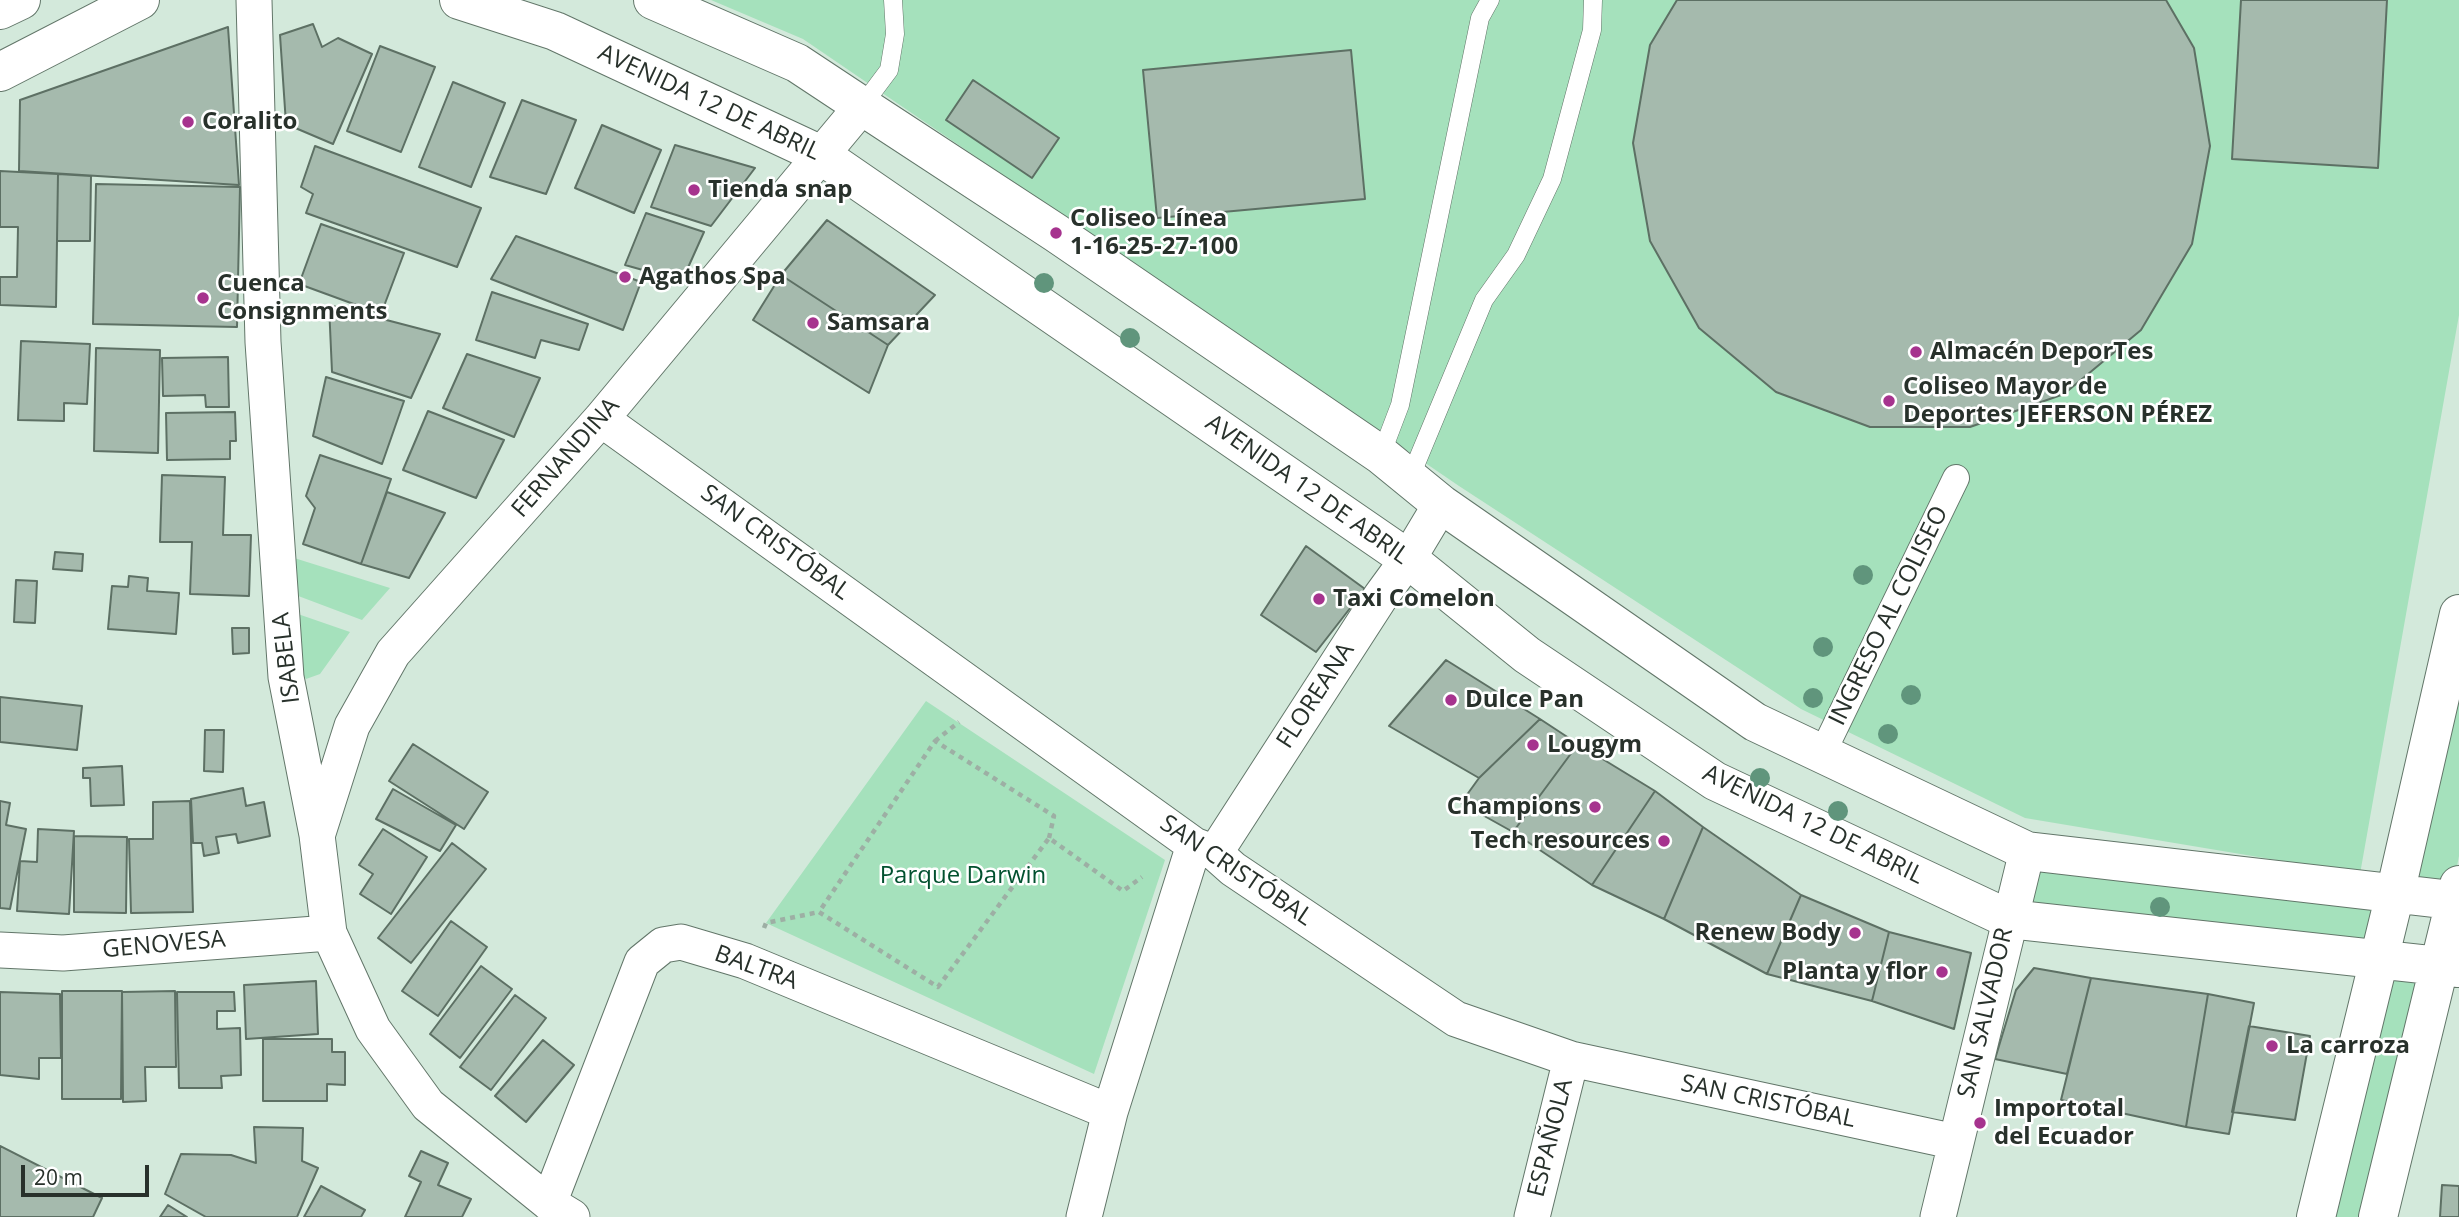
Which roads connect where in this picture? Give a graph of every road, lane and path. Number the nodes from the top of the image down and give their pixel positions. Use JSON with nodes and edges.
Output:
{"nodes":[{"id":1,"x":21,"y":0,"type":"edge"},
{"id":2,"x":140,"y":0,"type":"edge"},
{"id":3,"x":254,"y":0,"type":"edge"},
{"id":4,"x":459,"y":0,"type":"edge"},
{"id":5,"x":653,"y":0,"type":"edge"},
{"id":6,"x":893,"y":0,"type":"edge"},
{"id":7,"x":1490,"y":0,"type":"edge"},
{"id":8,"x":1593,"y":0,"type":"edge"},
{"id":9,"x":0,"y":10,"type":"edge"},
{"id":10,"x":0,"y":72,"type":"edge"},
{"id":11,"x":862,"y":106,"type":"junction"},
{"id":12,"x":821,"y":155,"type":"junction"},
{"id":13,"x":601,"y":419,"type":"junction"},
{"id":14,"x":1381,"y":455,"type":"junction"},
{"id":15,"x":1410,"y":478,"type":"junction"},
{"id":16,"x":1956,"y":478,"type":"dead end"},
{"id":17,"x":1441,"y":504,"type":"junction"},
{"id":18,"x":1408,"y":559,"type":"junction"},
{"id":19,"x":2459,"y":614,"type":"edge"},
{"id":20,"x":1822,"y":754,"type":"junction"},
{"id":21,"x":317,"y":835,"type":"junction"},
{"id":22,"x":1049,"y":838,"type":"junction"},
{"id":23,"x":2027,"y":850,"type":"junction"},
{"id":24,"x":1198,"y":856,"type":"junction"},
{"id":25,"x":2395,"y":894,"type":"junction"},
{"id":26,"x":2458,"y":895,"type":"edge"},
{"id":27,"x":2009,"y":919,"type":"junction"},
{"id":28,"x":329,"y":933,"type":"junction"},
{"id":29,"x":0,"y":950,"type":"edge"},
{"id":30,"x":2379,"y":960,"type":"junction"},
{"id":31,"x":2450,"y":967,"type":"edge"},
{"id":32,"x":1571,"y":1059,"type":"junction"},
{"id":33,"x":1110,"y":1112,"type":"junction"},
{"id":34,"x":1956,"y":1142,"type":"junction"},
{"id":35,"x":560,"y":1210,"type":"edge"},
{"id":36,"x":1084,"y":1217,"type":"edge"},
{"id":37,"x":1532,"y":1217,"type":"edge"},
{"id":38,"x":1937,"y":1217,"type":"edge"},
{"id":39,"x":2316,"y":1217,"type":"edge"},
{"id":40,"x":2378,"y":1217,"type":"edge"}],
"edges":[{"from":1,"to":9,"type":"main road"},
{"from":2,"to":10,"type":"main road"},
{"from":3,"to":21,"type":"street","name":"ISABELA"},
{"from":4,"to":12,"type":"main road","name":"AVENIDA 12 DE ABRIL"},
{"from":5,"to":11,"type":"main road"},
{"from":6,"to":11,"type":"lane"},
{"from":7,"to":14,"type":"lane"},
{"from":8,"to":15,"type":"lane"},
{"from":11,"to":12,"type":"street","name":"FERNANDINA"},
{"from":11,"to":14,"type":"main road"},
{"from":12,"to":13,"type":"street","name":"FERNANDINA"},
{"from":12,"to":18,"type":"main road","name":"AVENIDA 12 DE ABRIL"},
{"from":13,"to":21,"type":"street","name":"FERNANDINA"},
{"from":13,"to":24,"type":"street","name":"SAN CRISTÓBAL"},
{"from":14,"to":15,"type":"main road"},
{"from":15,"to":17,"type":"main road"},
{"from":16,"to":20,"type":"street","name":"INGRESO AL COLISEO"},
{"from":17,"to":18,"type":"street","name":"FLOREANA"},
{"from":17,"to":20,"type":"main road"},
{"from":18,"to":24,"type":"street","name":"FLOREANA"},
{"from":18,"to":27,"type":"main road","name":"AVENIDA 12 DE ABRIL"},
{"from":19,"to":25,"type":"main road"},
{"from":20,"to":23,"type":"main road"},
{"from":21,"to":28,"type":"street","name":"ISABELA"},
{"from":22,"to":22,"type":"path"},
{"from":22,"to":24,"type":"path"},
{"from":23,"to":25,"type":"main road"},
{"from":23,"to":27,"type":"street","name":"SAN SALVADOR"},
{"from":24,"to":32,"type":"street","name":"SAN CRISTÓBAL"},
{"from":24,"to":33,"type":"street","name":"FLOREANA"},
{"from":25,"to":26,"type":"main road"},
{"from":25,"to":30,"type":"main road"},
{"from":26,"to":31,"type":"main road"},
{"from":27,"to":30,"type":"main road","name":"AVENIDA 12 DE ABRIL"},
{"from":27,"to":34,"type":"street","name":"SAN SALVADOR"},
{"from":28,"to":29,"type":"street","name":"GENOVESA"},
{"from":28,"to":35,"type":"street","name":"ISABELA"},
{"from":30,"to":31,"type":"main road","name":"AVENIDA 12 DE ABRIL"},
{"from":30,"to":39,"type":"main road"},
{"from":31,"to":40,"type":"main road"},
{"from":32,"to":34,"type":"street","name":"SAN CRISTÓBAL"},
{"from":32,"to":37,"type":"street","name":"ESPAÑOLA"},
{"from":33,"to":35,"type":"street","name":"BALTRA"},
{"from":33,"to":36,"type":"street","name":"FLOREANA"},
{"from":34,"to":38,"type":"street","name":"SAN SALVADOR"}]}
